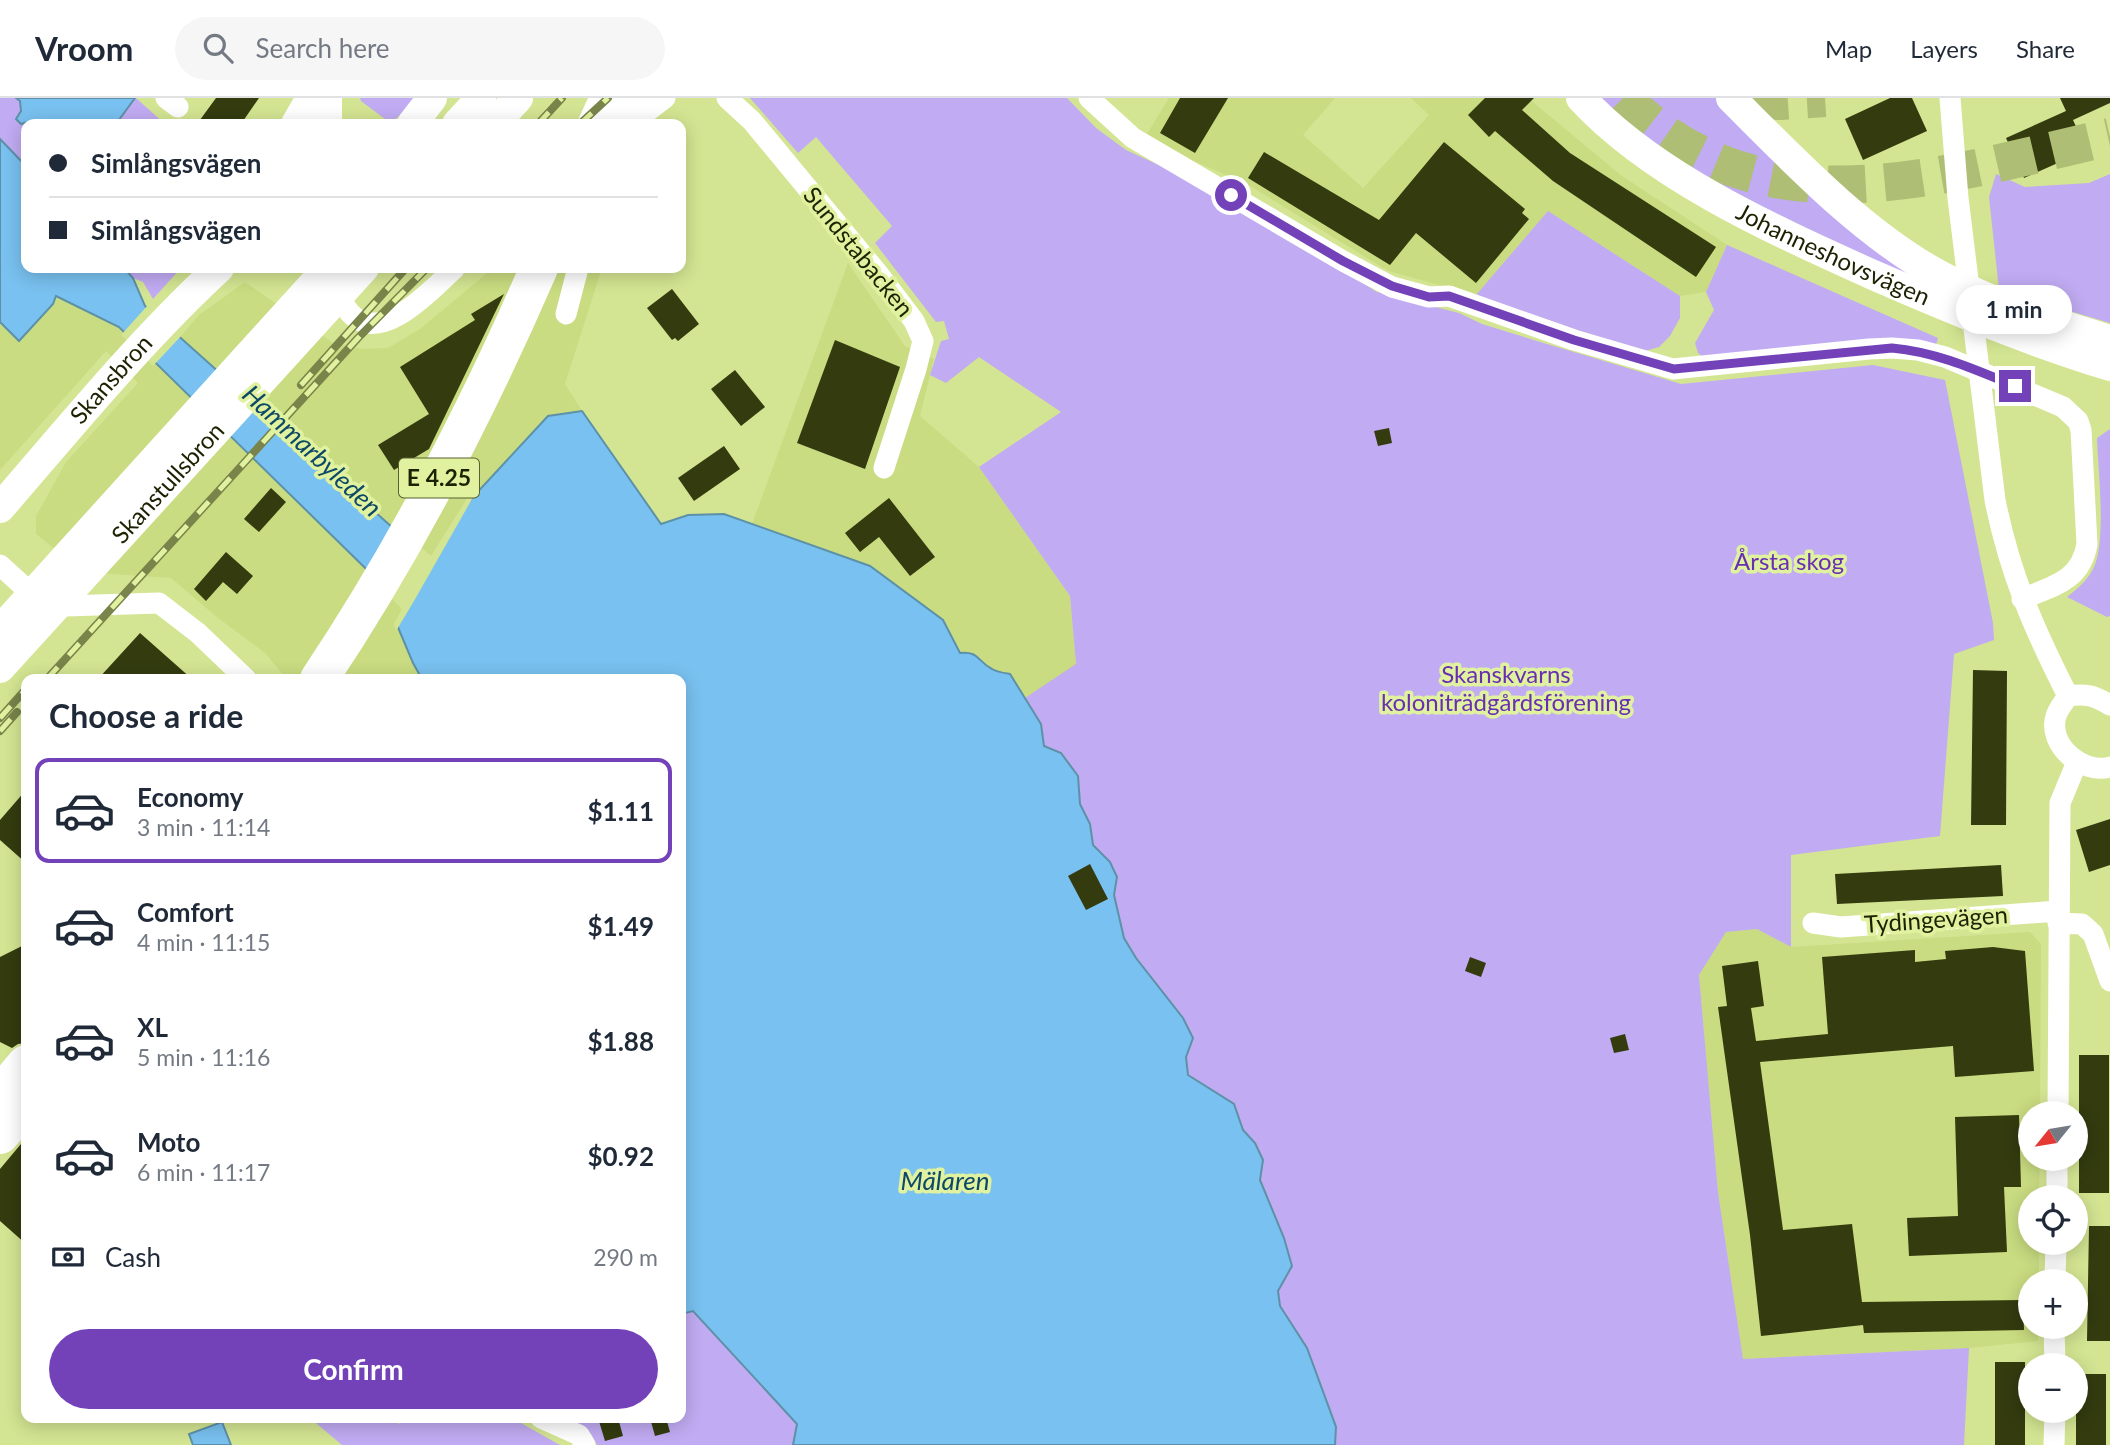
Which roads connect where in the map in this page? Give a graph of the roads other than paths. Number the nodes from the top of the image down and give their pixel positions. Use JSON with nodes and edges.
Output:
{"nodes":[{"id":1,"x":311,"y":98,"type":"edge"},
{"id":2,"x":327,"y":98,"type":"edge"},
{"id":3,"x":481,"y":98,"type":"edge"},
{"id":4,"x":518,"y":98,"type":"edge"},
{"id":5,"x":727,"y":98,"type":"edge"},
{"id":6,"x":1089,"y":98,"type":"edge"},
{"id":7,"x":1581,"y":98,"type":"edge"},
{"id":8,"x":1731,"y":98,"type":"edge"},
{"id":9,"x":1950,"y":98,"type":"edge"},
{"id":10,"x":299,"y":119,"type":"edge"},
{"id":11,"x":325,"y":119,"type":"edge"},
{"id":12,"x":462,"y":119,"type":"edge"},
{"id":13,"x":499,"y":119,"type":"edge"},
{"id":14,"x":213,"y":273,"type":"edge"},
{"id":15,"x":326,"y":273,"type":"edge"},
{"id":16,"x":329,"y":273,"type":"edge"},
{"id":17,"x":359,"y":273,"type":"edge"},
{"id":18,"x":449,"y":273,"type":"edge"},
{"id":19,"x":537,"y":273,"type":"edge"},
{"id":20,"x":565,"y":273,"type":"edge"},
{"id":21,"x":577,"y":273,"type":"edge"},
{"id":22,"x":566,"y":314,"type":"dead end"},
{"id":23,"x":2110,"y":340,"type":"edge"},
{"id":24,"x":2110,"y":366,"type":"edge"},
{"id":25,"x":884,"y":468,"type":"dead end"},
{"id":26,"x":5,"y":502,"type":"edge"},
{"id":27,"x":0,"y":565,"type":"edge"},
{"id":28,"x":2022,"y":599,"type":"junction"},
{"id":29,"x":0,"y":630,"type":"edge"},
{"id":30,"x":0,"y":668,"type":"edge"},
{"id":31,"x":241,"y":674,"type":"edge"},
{"id":32,"x":322,"y":674,"type":"edge"},
{"id":33,"x":352,"y":674,"type":"edge"},
{"id":34,"x":2068,"y":696,"type":"junction"},
{"id":35,"x":2110,"y":705,"type":"edge"},
{"id":36,"x":2077,"y":762,"type":"junction"},
{"id":37,"x":2110,"y":767,"type":"edge"},
{"id":38,"x":2058,"y":917,"type":"junction"},
{"id":39,"x":1813,"y":923,"type":"dead end"},
{"id":40,"x":2110,"y":981,"type":"edge"},
{"id":41,"x":21,"y":1070,"type":"edge"},
{"id":42,"x":0,"y":1095,"type":"edge"},
{"id":43,"x":2057,"y":1101,"type":"edge"},
{"id":44,"x":21,"y":1111,"type":"edge"},
{"id":45,"x":0,"y":1135,"type":"edge"},
{"id":46,"x":552,"y":1423,"type":"edge"},
{"id":47,"x":2054,"y":1423,"type":"edge"},
{"id":48,"x":585,"y":1445,"type":"edge"},
{"id":49,"x":2054,"y":1445,"type":"edge"}],
"edges":[{"from":1,"to":10,"type":"main road"},
{"from":2,"to":11,"type":"main road"},
{"from":3,"to":12,"type":"main road"},
{"from":4,"to":13,"type":"main road"},
{"from":5,"to":25,"type":"street","name":"Sundstabacken"},
{"from":6,"to":28,"type":"street"},
{"from":7,"to":24,"type":"main road","name":"Johanneshovsvägen"},
{"from":8,"to":23,"type":"main road","name":"Johanneshovsvägen"},
{"from":9,"to":28,"type":"street"},
{"from":14,"to":26,"type":"main road","name":"Skansbron"},
{"from":15,"to":29,"type":"main road","name":"Skanstullsbron"},
{"from":16,"to":18,"type":"street"},
{"from":17,"to":30,"type":"main road","name":"Skanstullsbron"},
{"from":19,"to":32,"type":"highway","number":"E 4.25"},
{"from":20,"to":33,"type":"highway","number":"E 4.25"},
{"from":21,"to":22,"type":"street"},
{"from":27,"to":31,"type":"street"},
{"from":28,"to":34,"type":"street"},
{"from":34,"to":35,"type":"street"},
{"from":34,"to":36,"type":"street"},
{"from":36,"to":37,"type":"street"},
{"from":36,"to":38,"type":"street"},
{"from":38,"to":39,"type":"street","name":"Tydingevägen"},
{"from":38,"to":40,"type":"street","name":"Tydingevägen"},
{"from":38,"to":43,"type":"street"},
{"from":41,"to":42,"type":"highway"},
{"from":44,"to":45,"type":"highway"},
{"from":46,"to":48,"type":"street"},
{"from":47,"to":49,"type":"street"}]}
